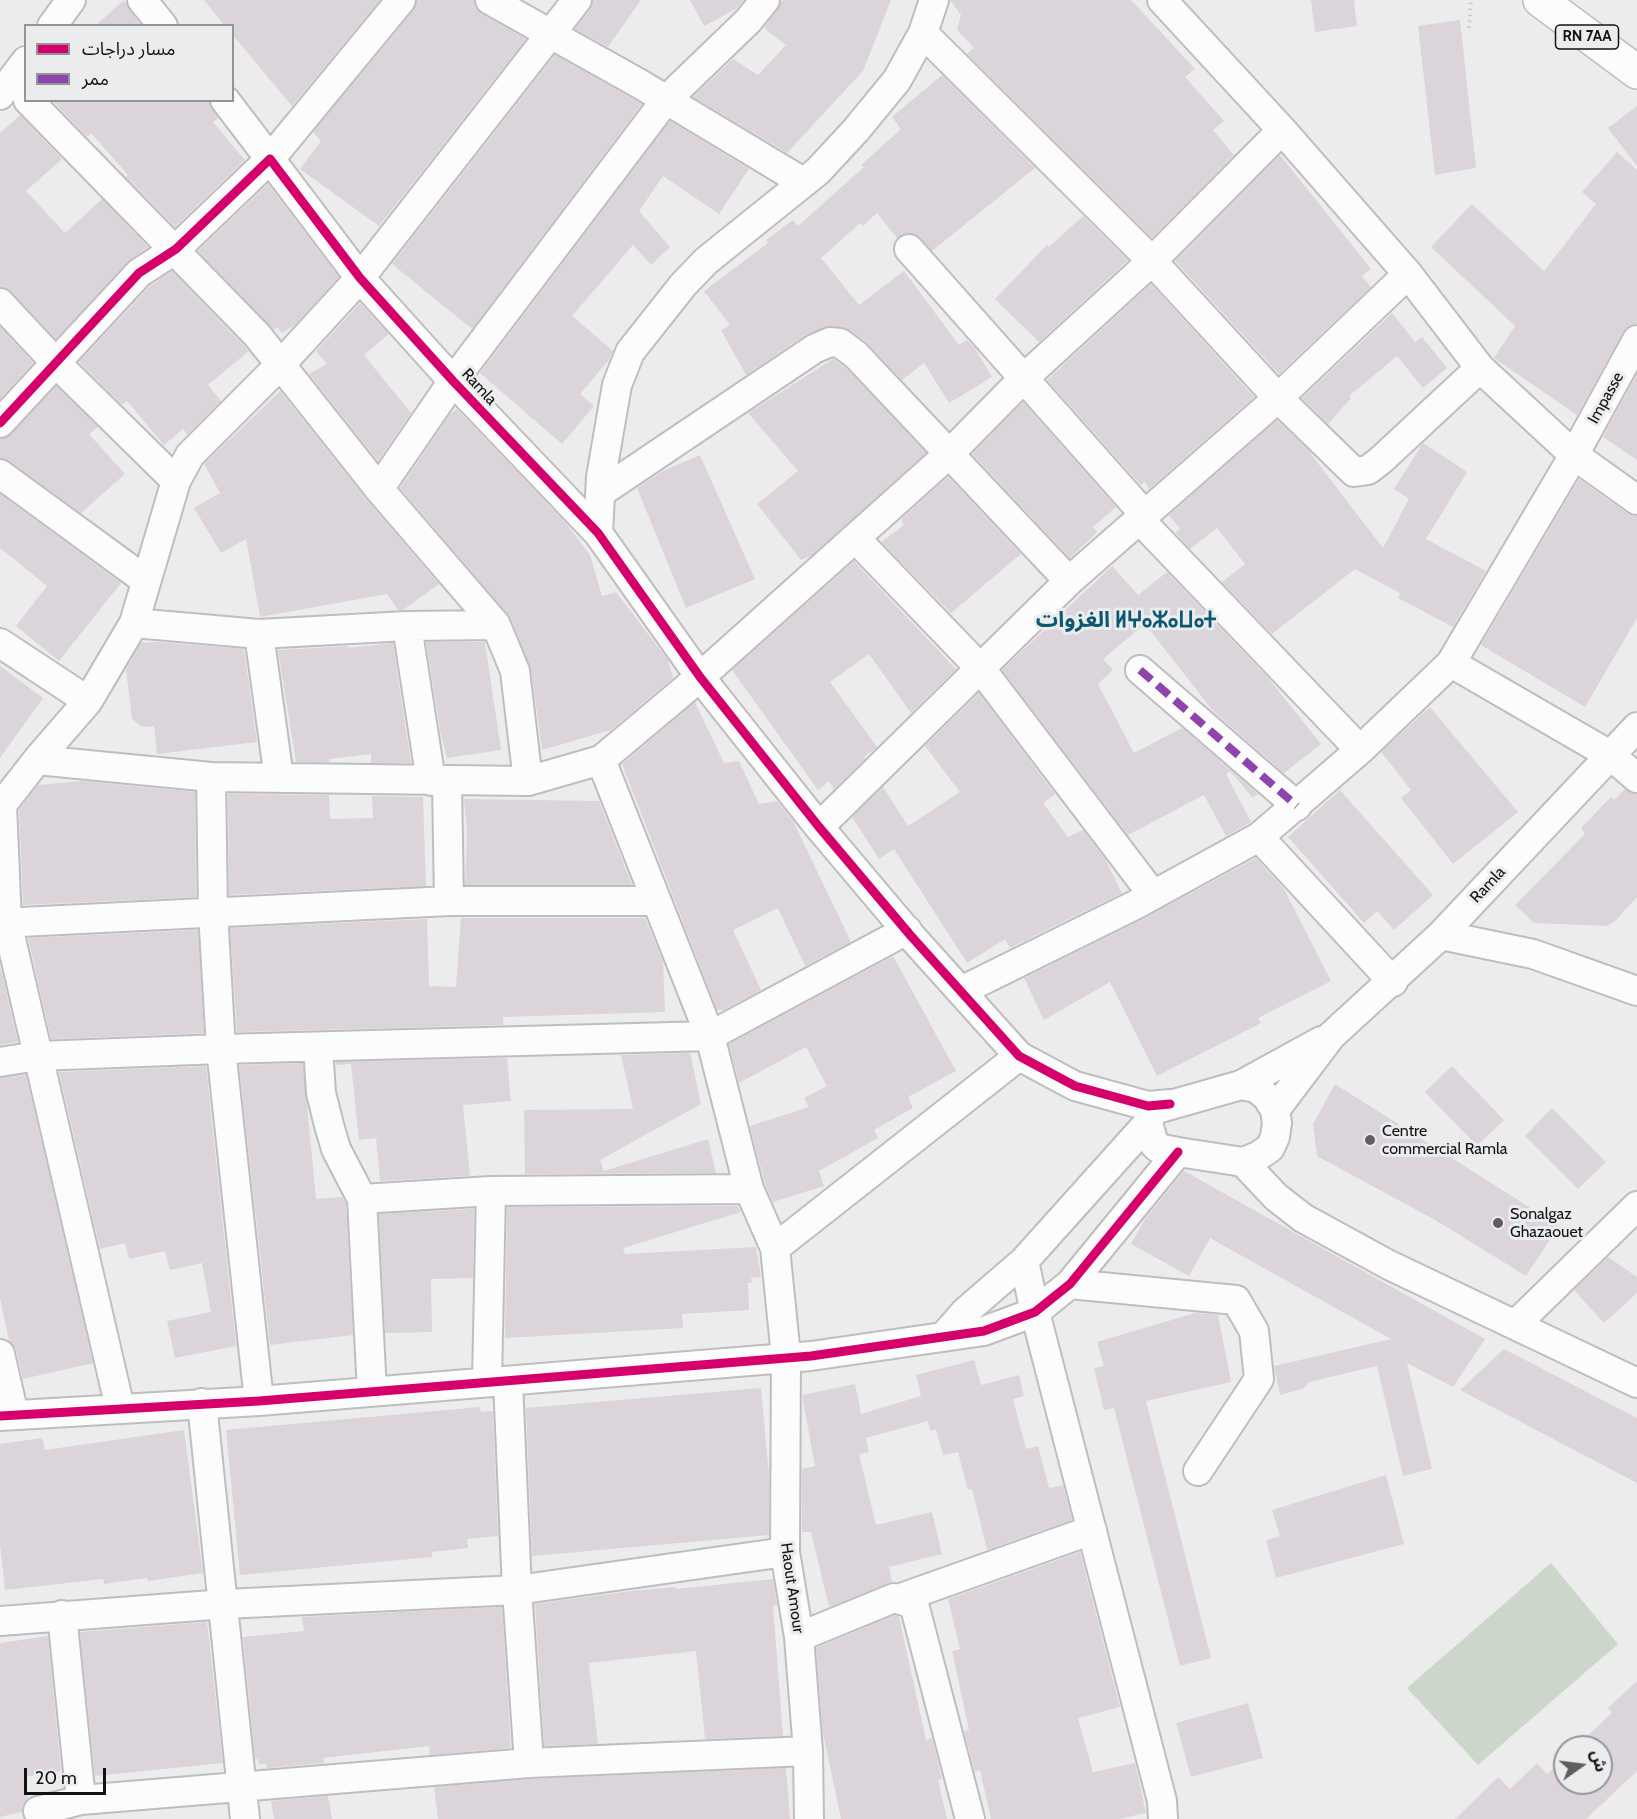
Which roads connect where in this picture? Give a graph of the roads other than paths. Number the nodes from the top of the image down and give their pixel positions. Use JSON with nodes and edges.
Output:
{"nodes":[{"id":1,"x":71,"y":0,"type":"edge"},
{"id":2,"x":142,"y":0,"type":"edge"},
{"id":3,"x":401,"y":0,"type":"edge"},
{"id":4,"x":490,"y":0,"type":"edge"},
{"id":5,"x":577,"y":0,"type":"edge"},
{"id":6,"x":765,"y":0,"type":"edge"},
{"id":7,"x":934,"y":0,"type":"edge"},
{"id":8,"x":1162,"y":0,"type":"edge"},
{"id":9,"x":1540,"y":0,"type":"edge"},
{"id":10,"x":53,"y":24,"type":"edge"},
{"id":11,"x":161,"y":24,"type":"edge"},
{"id":12,"x":923,"y":33,"type":"junction"},
{"id":13,"x":551,"y":35,"type":"junction"},
{"id":14,"x":1637,"y":72,"type":"edge"},
{"id":15,"x":664,"y":101,"type":"junction"},
{"id":16,"x":32,"y":102,"type":"edge"},
{"id":17,"x":227,"y":102,"type":"edge"},
{"id":18,"x":1282,"y":130,"type":"junction"},
{"id":19,"x":270,"y":159,"type":"junction"},
{"id":20,"x":803,"y":182,"type":"junction"},
{"id":21,"x":176,"y":249,"type":"junction"},
{"id":22,"x":909,"y":249,"type":"dead end"},
{"id":23,"x":1152,"y":261,"type":"junction"},
{"id":24,"x":1408,"y":274,"type":"junction"},
{"id":25,"x":360,"y":278,"type":"junction"},
{"id":26,"x":0,"y":303,"type":"edge"},
{"id":27,"x":1637,"y":340,"type":"edge"},
{"id":28,"x":56,"y":363,"type":"junction"},
{"id":29,"x":281,"y":364,"type":"junction"},
{"id":30,"x":1480,"y":368,"type":"junction"},
{"id":31,"x":1023,"y":379,"type":"junction"},
{"id":32,"x":453,"y":381,"type":"junction"},
{"id":33,"x":1278,"y":398,"type":"junction"},
{"id":34,"x":0,"y":423,"type":"edge"},
{"id":35,"x":950,"y":453,"type":"junction"},
{"id":36,"x":1574,"y":455,"type":"junction"},
{"id":37,"x":0,"y":474,"type":"edge"},
{"id":38,"x":176,"y":481,"type":"junction"},
{"id":39,"x":379,"y":489,"type":"junction"},
{"id":40,"x":600,"y":494,"type":"junction"},
{"id":41,"x":1637,"y":500,"type":"edge"},
{"id":42,"x":1142,"y":517,"type":"junction"},
{"id":43,"x":598,"y":533,"type":"junction"},
{"id":44,"x":855,"y":538,"type":"junction"},
{"id":45,"x":145,"y":580,"type":"junction"},
{"id":46,"x":1069,"y":581,"type":"junction"},
{"id":47,"x":134,"y":623,"type":"junction"},
{"id":48,"x":496,"y":625,"type":"junction"},
{"id":49,"x":407,"y":626,"type":"junction"},
{"id":50,"x":259,"y":634,"type":"junction"},
{"id":51,"x":0,"y":643,"type":"edge"},
{"id":52,"x":1451,"y":663,"type":"junction"},
{"id":53,"x":981,"y":669,"type":"junction"},
{"id":54,"x":1140,"y":670,"type":"dead end"},
{"id":55,"x":700,"y":676,"type":"junction"},
{"id":56,"x":88,"y":701,"type":"junction"},
{"id":57,"x":1637,"y":727,"type":"edge"},
{"id":58,"x":1360,"y":750,"type":"junction"},
{"id":59,"x":1610,"y":755,"type":"junction"},
{"id":60,"x":37,"y":760,"type":"junction"},
{"id":61,"x":601,"y":760,"type":"junction"},
{"id":62,"x":211,"y":777,"type":"junction"},
{"id":63,"x":279,"y":778,"type":"junction"},
{"id":64,"x":1637,"y":778,"type":"edge"},
{"id":65,"x":439,"y":781,"type":"junction"},
{"id":66,"x":528,"y":781,"type":"junction"},
{"id":67,"x":1,"y":805,"type":"edge"},
{"id":68,"x":1297,"y":806,"type":"junction"},
{"id":69,"x":819,"y":827,"type":"junction"},
{"id":70,"x":1259,"y":837,"type":"junction"},
{"id":71,"x":1153,"y":895,"type":"junction"},
{"id":72,"x":449,"y":901,"type":"junction"},
{"id":73,"x":656,"y":901,"type":"junction"},
{"id":74,"x":213,"y":912,"type":"junction"},
{"id":75,"x":3,"y":923,"type":"edge"},
{"id":76,"x":907,"y":930,"type":"junction"},
{"id":77,"x":1441,"y":935,"type":"junction"},
{"id":78,"x":1393,"y":982,"type":"junction"},
{"id":79,"x":961,"y":991,"type":"junction"},
{"id":80,"x":1637,"y":991,"type":"edge"},
{"id":81,"x":710,"y":1036,"type":"junction"},
{"id":82,"x":1331,"y":1036,"type":"junction"},
{"id":83,"x":318,"y":1047,"type":"junction"},
{"id":84,"x":220,"y":1049,"type":"junction"},
{"id":85,"x":38,"y":1056,"type":"junction"},
{"id":86,"x":1019,"y":1056,"type":"junction"},
{"id":87,"x":0,"y":1062,"type":"edge"},
{"id":88,"x":1241,"y":1085,"type":"junction"},
{"id":89,"x":1275,"y":1110,"type":"junction"},
{"id":90,"x":1155,"y":1111,"type":"junction"},
{"id":91,"x":1178,"y":1152,"type":"junction"},
{"id":92,"x":1243,"y":1162,"type":"junction"},
{"id":93,"x":749,"y":1189,"type":"junction"},
{"id":94,"x":491,"y":1191,"type":"junction"},
{"id":95,"x":362,"y":1199,"type":"junction"},
{"id":96,"x":1637,"y":1206,"type":"edge"},
{"id":97,"x":775,"y":1248,"type":"junction"},
{"id":98,"x":1024,"y":1261,"type":"junction"},
{"id":99,"x":1070,"y":1284,"type":"junction"},
{"id":100,"x":1035,"y":1312,"type":"junction"},
{"id":101,"x":1515,"y":1325,"type":"junction"},
{"id":102,"x":943,"y":1337,"type":"junction"},
{"id":103,"x":0,"y":1354,"type":"edge"},
{"id":104,"x":786,"y":1356,"type":"junction"},
{"id":105,"x":497,"y":1382,"type":"junction"},
{"id":106,"x":1637,"y":1383,"type":"edge"},
{"id":107,"x":372,"y":1392,"type":"junction"},
{"id":108,"x":259,"y":1401,"type":"junction"},
{"id":109,"x":202,"y":1403,"type":"junction"},
{"id":110,"x":120,"y":1408,"type":"junction"},
{"id":111,"x":7,"y":1415,"type":"edge"},
{"id":112,"x":1198,"y":1471,"type":"dead end"},
{"id":113,"x":1092,"y":1530,"type":"junction"},
{"id":114,"x":785,"y":1552,"type":"junction"},
{"id":115,"x":517,"y":1590,"type":"junction"},
{"id":116,"x":901,"y":1598,"type":"junction"},
{"id":117,"x":225,"y":1604,"type":"junction"},
{"id":118,"x":62,"y":1616,"type":"junction"},
{"id":119,"x":0,"y":1621,"type":"edge"},
{"id":120,"x":799,"y":1636,"type":"junction"},
{"id":121,"x":808,"y":1751,"type":"junction"},
{"id":122,"x":529,"y":1763,"type":"junction"},
{"id":123,"x":242,"y":1786,"type":"junction"},
{"id":124,"x":81,"y":1800,"type":"junction"},
{"id":125,"x":38,"y":1811,"type":"dead end"},
{"id":126,"x":245,"y":1819,"type":"edge"},
{"id":127,"x":809,"y":1819,"type":"edge"},
{"id":128,"x":970,"y":1819,"type":"edge"},
{"id":129,"x":1163,"y":1819,"type":"edge"}],
"edges":[{"from":1,"to":10,"type":"street"},
{"from":2,"to":11,"type":"street"},
{"from":3,"to":19,"type":"street"},
{"from":4,"to":13,"type":"street"},
{"from":5,"to":13,"type":"street"},
{"from":6,"to":15,"type":"street"},
{"from":7,"to":12,"type":"street"},
{"from":8,"to":18,"type":"street"},
{"from":9,"to":14,"type":"main road","number":"RN 7AA"},
{"from":12,"to":20,"type":"street"},
{"from":12,"to":23,"type":"street"},
{"from":13,"to":15,"type":"street"},
{"from":13,"to":25,"type":"street"},
{"from":15,"to":20,"type":"street"},
{"from":15,"to":32,"type":"street"},
{"from":16,"to":21,"type":"street"},
{"from":17,"to":19,"type":"street","name":"Ramla"},
{"from":18,"to":23,"type":"street"},
{"from":18,"to":24,"type":"street"},
{"from":19,"to":21,"type":"street"},
{"from":19,"to":25,"type":"street","name":"Ramla"},
{"from":20,"to":40,"type":"street"},
{"from":21,"to":28,"type":"street"},
{"from":21,"to":29,"type":"street"},
{"from":22,"to":31,"type":"street"},
{"from":23,"to":31,"type":"street"},
{"from":23,"to":33,"type":"street"},
{"from":24,"to":30,"type":"street"},
{"from":24,"to":33,"type":"street"},
{"from":25,"to":29,"type":"street"},
{"from":25,"to":32,"type":"street","name":"Ramla"},
{"from":26,"to":28,"type":"street"},
{"from":27,"to":36,"type":"street","name":"Impasse"},
{"from":28,"to":34,"type":"street"},
{"from":28,"to":38,"type":"street"},
{"from":29,"to":38,"type":"street"},
{"from":29,"to":39,"type":"street"},
{"from":30,"to":33,"type":"street"},
{"from":30,"to":36,"type":"street"},
{"from":31,"to":35,"type":"street"},
{"from":31,"to":42,"type":"street"},
{"from":32,"to":39,"type":"street"},
{"from":32,"to":43,"type":"street","name":"Ramla"},
{"from":33,"to":42,"type":"street"},
{"from":35,"to":40,"type":"street"},
{"from":35,"to":44,"type":"street"},
{"from":35,"to":46,"type":"street"},
{"from":36,"to":41,"type":"street"},
{"from":36,"to":52,"type":"street","name":"Impasse"},
{"from":37,"to":45,"type":"street"},
{"from":38,"to":45,"type":"street"},
{"from":39,"to":48,"type":"street"},
{"from":40,"to":43,"type":"street"},
{"from":42,"to":46,"type":"street"},
{"from":42,"to":58,"type":"street"},
{"from":43,"to":55,"type":"street","name":"Ramla"},
{"from":44,"to":53,"type":"street"},
{"from":44,"to":55,"type":"street"},
{"from":45,"to":47,"type":"street"},
{"from":46,"to":53,"type":"street"},
{"from":47,"to":50,"type":"street"},
{"from":47,"to":56,"type":"street"},
{"from":48,"to":49,"type":"street"},
{"from":48,"to":66,"type":"street"},
{"from":49,"to":50,"type":"street"},
{"from":49,"to":65,"type":"street"},
{"from":50,"to":63,"type":"street"},
{"from":51,"to":56,"type":"street"},
{"from":52,"to":58,"type":"street","name":"Impasse"},
{"from":52,"to":59,"type":"street"},
{"from":53,"to":69,"type":"street"},
{"from":53,"to":71,"type":"street"},
{"from":54,"to":68,"type":"street"},
{"from":55,"to":61,"type":"street"},
{"from":55,"to":69,"type":"street","name":"Ramla"},
{"from":56,"to":60,"type":"street"},
{"from":57,"to":59,"type":"street","name":"Ramla"},
{"from":58,"to":68,"type":"street","name":"Impasse"},
{"from":59,"to":64,"type":"street"},
{"from":59,"to":77,"type":"street","name":"Ramla"},
{"from":60,"to":62,"type":"street"},
{"from":60,"to":67,"type":"street"},
{"from":61,"to":66,"type":"street"},
{"from":61,"to":73,"type":"street","name":"Haout Amour"},
{"from":62,"to":63,"type":"street"},
{"from":62,"to":74,"type":"street"},
{"from":63,"to":65,"type":"street"},
{"from":65,"to":66,"type":"street"},
{"from":65,"to":72,"type":"street"},
{"from":67,"to":75,"type":"street"},
{"from":68,"to":70,"type":"street","name":"Impasse"},
{"from":69,"to":76,"type":"street","name":"Ramla"},
{"from":70,"to":71,"type":"street","name":"Impasse"},
{"from":70,"to":78,"type":"street"},
{"from":71,"to":79,"type":"street","name":"Impasse"},
{"from":72,"to":73,"type":"street"},
{"from":72,"to":74,"type":"street"},
{"from":73,"to":81,"type":"street","name":"Haout Amour"},
{"from":74,"to":75,"type":"street"},
{"from":74,"to":84,"type":"street"},
{"from":75,"to":85,"type":"street"},
{"from":76,"to":79,"type":"street","name":"Ramla"},
{"from":76,"to":81,"type":"street"},
{"from":77,"to":78,"type":"street","name":"Ramla"},
{"from":77,"to":80,"type":"street"},
{"from":78,"to":82,"type":"street","name":"Ramla"},
{"from":79,"to":86,"type":"street","name":"Ramla"},
{"from":81,"to":83,"type":"street"},
{"from":81,"to":93,"type":"street","name":"Haout Amour"},
{"from":82,"to":88,"type":"street"},
{"from":82,"to":89,"type":"street"},
{"from":83,"to":84,"type":"street"},
{"from":83,"to":95,"type":"street"},
{"from":84,"to":85,"type":"street"},
{"from":84,"to":108,"type":"street"},
{"from":85,"to":87,"type":"street"},
{"from":85,"to":110,"type":"street"},
{"from":86,"to":90,"type":"street"},
{"from":86,"to":97,"type":"street"},
{"from":88,"to":89,"type":"street"},
{"from":88,"to":90,"type":"street"},
{"from":89,"to":92,"type":"street"},
{"from":90,"to":91,"type":"street"},
{"from":90,"to":98,"type":"street"},
{"from":91,"to":92,"type":"street"},
{"from":91,"to":99,"type":"street"},
{"from":92,"to":101,"type":"street"},
{"from":93,"to":94,"type":"street"},
{"from":93,"to":97,"type":"street","name":"Haout Amour"},
{"from":94,"to":95,"type":"street"},
{"from":94,"to":105,"type":"street"},
{"from":95,"to":107,"type":"street"},
{"from":96,"to":101,"type":"street"},
{"from":97,"to":104,"type":"street","name":"Haout Amour"},
{"from":98,"to":100,"type":"street"},
{"from":98,"to":102,"type":"street"},
{"from":99,"to":100,"type":"street"},
{"from":99,"to":112,"type":"street"},
{"from":100,"to":102,"type":"street"},
{"from":100,"to":113,"type":"street"},
{"from":101,"to":106,"type":"street"},
{"from":102,"to":104,"type":"street"},
{"from":103,"to":111,"type":"street"},
{"from":104,"to":105,"type":"street"},
{"from":104,"to":114,"type":"street","name":"Haout Amour"},
{"from":105,"to":107,"type":"street"},
{"from":105,"to":115,"type":"street"},
{"from":107,"to":108,"type":"street"},
{"from":108,"to":109,"type":"street"},
{"from":109,"to":110,"type":"street"},
{"from":109,"to":117,"type":"street"},
{"from":110,"to":111,"type":"street"},
{"from":113,"to":116,"type":"street"},
{"from":113,"to":129,"type":"street"},
{"from":114,"to":115,"type":"street"},
{"from":114,"to":120,"type":"street","name":"Haout Amour"},
{"from":115,"to":117,"type":"street"},
{"from":115,"to":122,"type":"street"},
{"from":116,"to":120,"type":"street"},
{"from":116,"to":128,"type":"street"},
{"from":117,"to":118,"type":"street"},
{"from":117,"to":123,"type":"street"},
{"from":118,"to":119,"type":"street"},
{"from":118,"to":124,"type":"street"},
{"from":120,"to":121,"type":"street","name":"Haout Amour"},
{"from":121,"to":122,"type":"street"},
{"from":121,"to":127,"type":"street","name":"Haout Amour"},
{"from":122,"to":123,"type":"street"},
{"from":123,"to":124,"type":"street"},
{"from":123,"to":126,"type":"street"},
{"from":124,"to":125,"type":"street"}]}
